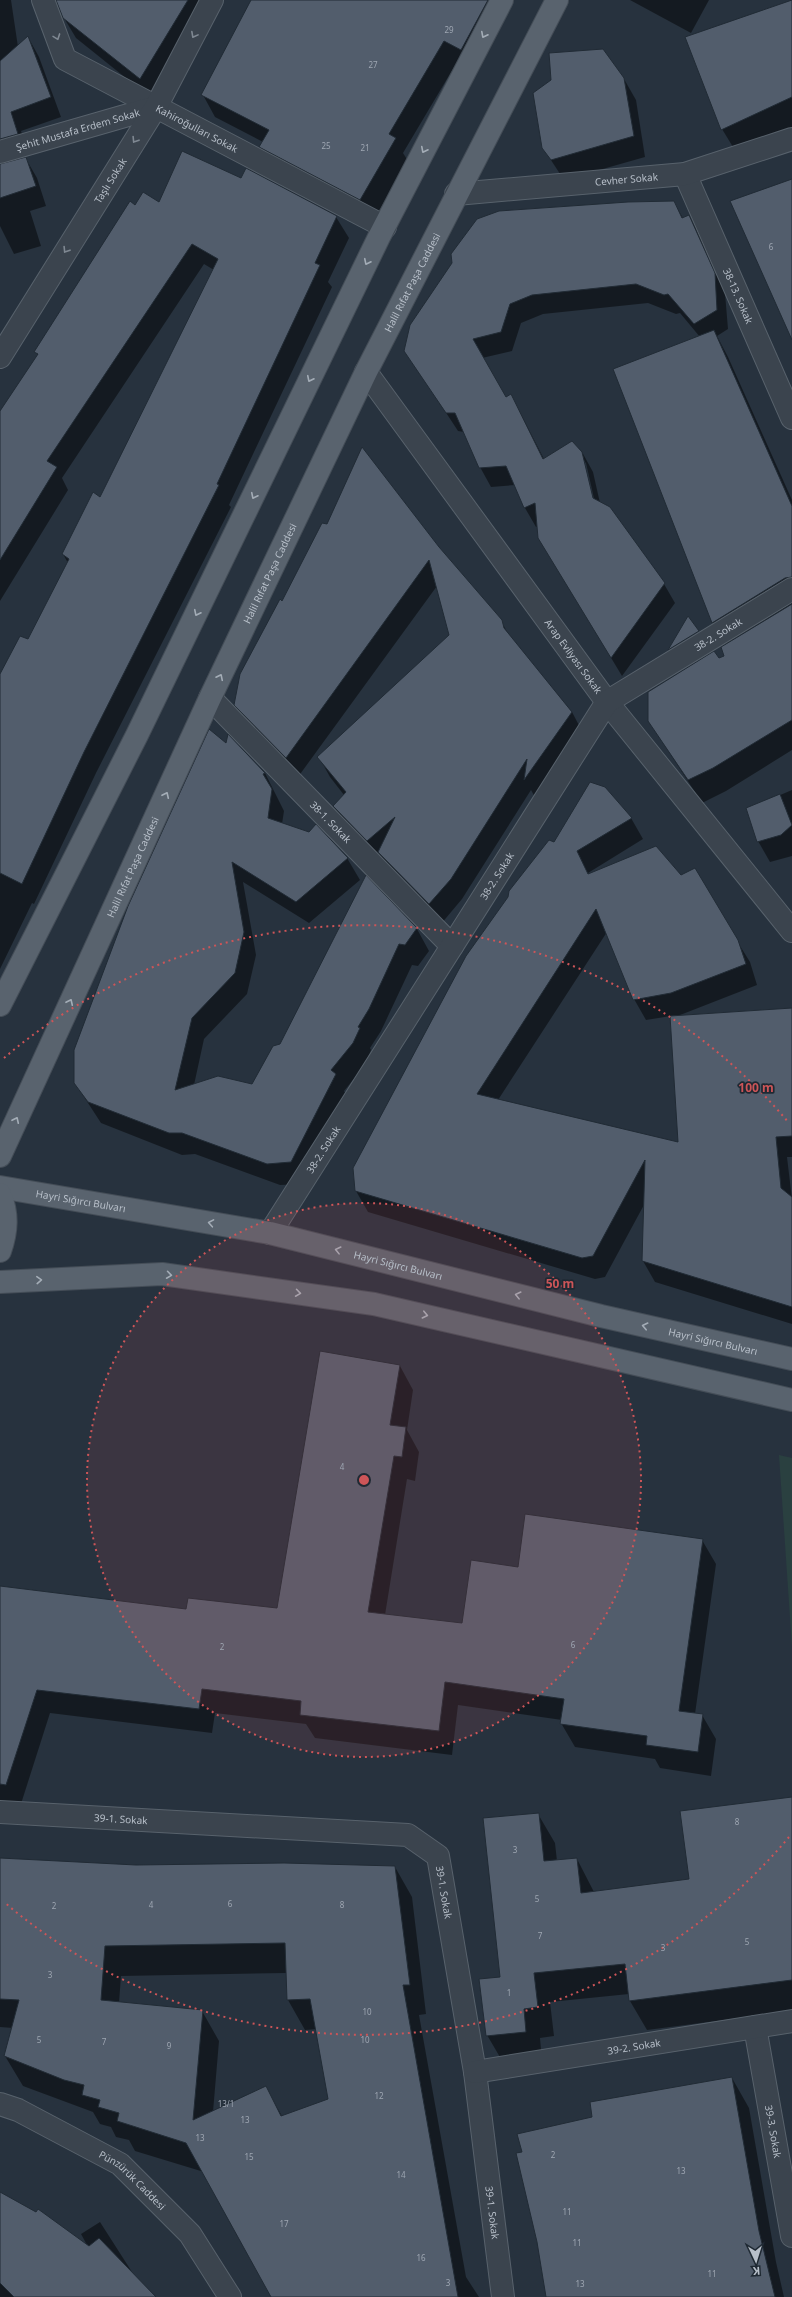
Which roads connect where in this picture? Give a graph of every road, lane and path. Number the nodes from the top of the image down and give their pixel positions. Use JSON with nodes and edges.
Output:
{"nodes":[{"id":1,"x":44,"y":0,"type":"edge"},
{"id":2,"x":212,"y":0,"type":"edge"},
{"id":3,"x":502,"y":0,"type":"edge"},
{"id":4,"x":557,"y":0,"type":"edge"},
{"id":5,"x":156,"y":107,"type":"junction"},
{"id":6,"x":792,"y":139,"type":"edge"},
{"id":7,"x":0,"y":152,"type":"edge"},
{"id":8,"x":685,"y":174,"type":"junction"},
{"id":9,"x":456,"y":194,"type":"junction"},
{"id":10,"x":385,"y":227,"type":"junction"},
{"id":11,"x":0,"y":357,"type":"edge"},
{"id":12,"x":366,"y":372,"type":"junction"},
{"id":13,"x":792,"y":418,"type":"edge"},
{"id":14,"x":792,"y":589,"type":"edge"},
{"id":15,"x":210,"y":698,"type":"junction"},
{"id":16,"x":607,"y":702,"type":"junction"},
{"id":17,"x":792,"y":931,"type":"edge"},
{"id":18,"x":452,"y":946,"type":"junction"},
{"id":19,"x":0,"y":1005,"type":"edge"},
{"id":20,"x":0,"y":1156,"type":"edge"},
{"id":21,"x":0,"y":1187,"type":"edge"},
{"id":22,"x":0,"y":1194,"type":"edge"},
{"id":23,"x":270,"y":1233,"type":"junction"},
{"id":24,"x":0,"y":1251,"type":"edge"},
{"id":25,"x":0,"y":1282,"type":"edge"},
{"id":26,"x":792,"y":1359,"type":"edge"},
{"id":27,"x":792,"y":1400,"type":"edge"},
{"id":28,"x":0,"y":1812,"type":"edge"},
{"id":29,"x":792,"y":2021,"type":"edge"},
{"id":30,"x":755,"y":2027,"type":"junction"},
{"id":31,"x":475,"y":2072,"type":"junction"},
{"id":32,"x":0,"y":2104,"type":"edge"},
{"id":33,"x":792,"y":2236,"type":"edge"},
{"id":34,"x":230,"y":2297,"type":"edge"},
{"id":35,"x":503,"y":2297,"type":"edge"}],
"edges":[{"from":1,"to":5,"type":"street","name":"Kahiroğulları Sokak","one_way":true},
{"from":2,"to":5,"type":"street","name":"Taşlı Sokak","one_way":true},
{"from":3,"to":10,"type":"main road","one_way":true},
{"from":4,"to":9,"type":"main road","name":"Halil Rıfat Paşa Caddesi"},
{"from":5,"to":7,"type":"street","name":"Şehit Mustafa Erdem Sokak"},
{"from":5,"to":10,"type":"street","name":"Kahiroğulları Sokak"},
{"from":5,"to":11,"type":"street","name":"Taşlı Sokak","one_way":true},
{"from":6,"to":8,"type":"street","name":"Cevher Sokak"},
{"from":8,"to":9,"type":"street","name":"Cevher Sokak"},
{"from":8,"to":13,"type":"street","name":"38-13. Sokak"},
{"from":9,"to":12,"type":"main road","name":"Halil Rıfat Paşa Caddesi"},
{"from":10,"to":19,"type":"main road","one_way":true},
{"from":15,"to":12,"type":"main road","name":"Halil Rıfat Paşa Caddesi","one_way":true},
{"from":12,"to":16,"type":"street","name":"Arap Evliyası Sokak"},
{"from":14,"to":16,"type":"street","name":"38-2. Sokak"},
{"from":15,"to":18,"type":"street","name":"38-1. Sokak"},
{"from":20,"to":15,"type":"main road","name":"Halil Rıfat Paşa Caddesi","one_way":true},
{"from":16,"to":17,"type":"street","name":"Arap Evliyası Sokak"},
{"from":16,"to":18,"type":"street","name":"38-2. Sokak"},
{"from":18,"to":23,"type":"street","name":"38-2. Sokak"},
{"from":23,"to":21,"type":"main road","name":"Hayri Sığırcı Bulvarı","one_way":true},
{"from":22,"to":24,"type":"main road"},
{"from":26,"to":23,"type":"main road","name":"Hayri Sığırcı Bulvarı","one_way":true},
{"from":25,"to":27,"type":"main road","one_way":true},
{"from":28,"to":31,"type":"street","name":"39-1. Sokak"},
{"from":29,"to":30,"type":"street","name":"39-2. Sokak"},
{"from":30,"to":31,"type":"street","name":"39-2. Sokak"},
{"from":30,"to":33,"type":"street","name":"39-3. Sokak"},
{"from":31,"to":35,"type":"street","name":"39-1. Sokak"},
{"from":32,"to":34,"type":"street","name":"Pünzürük Caddesi"}]}
